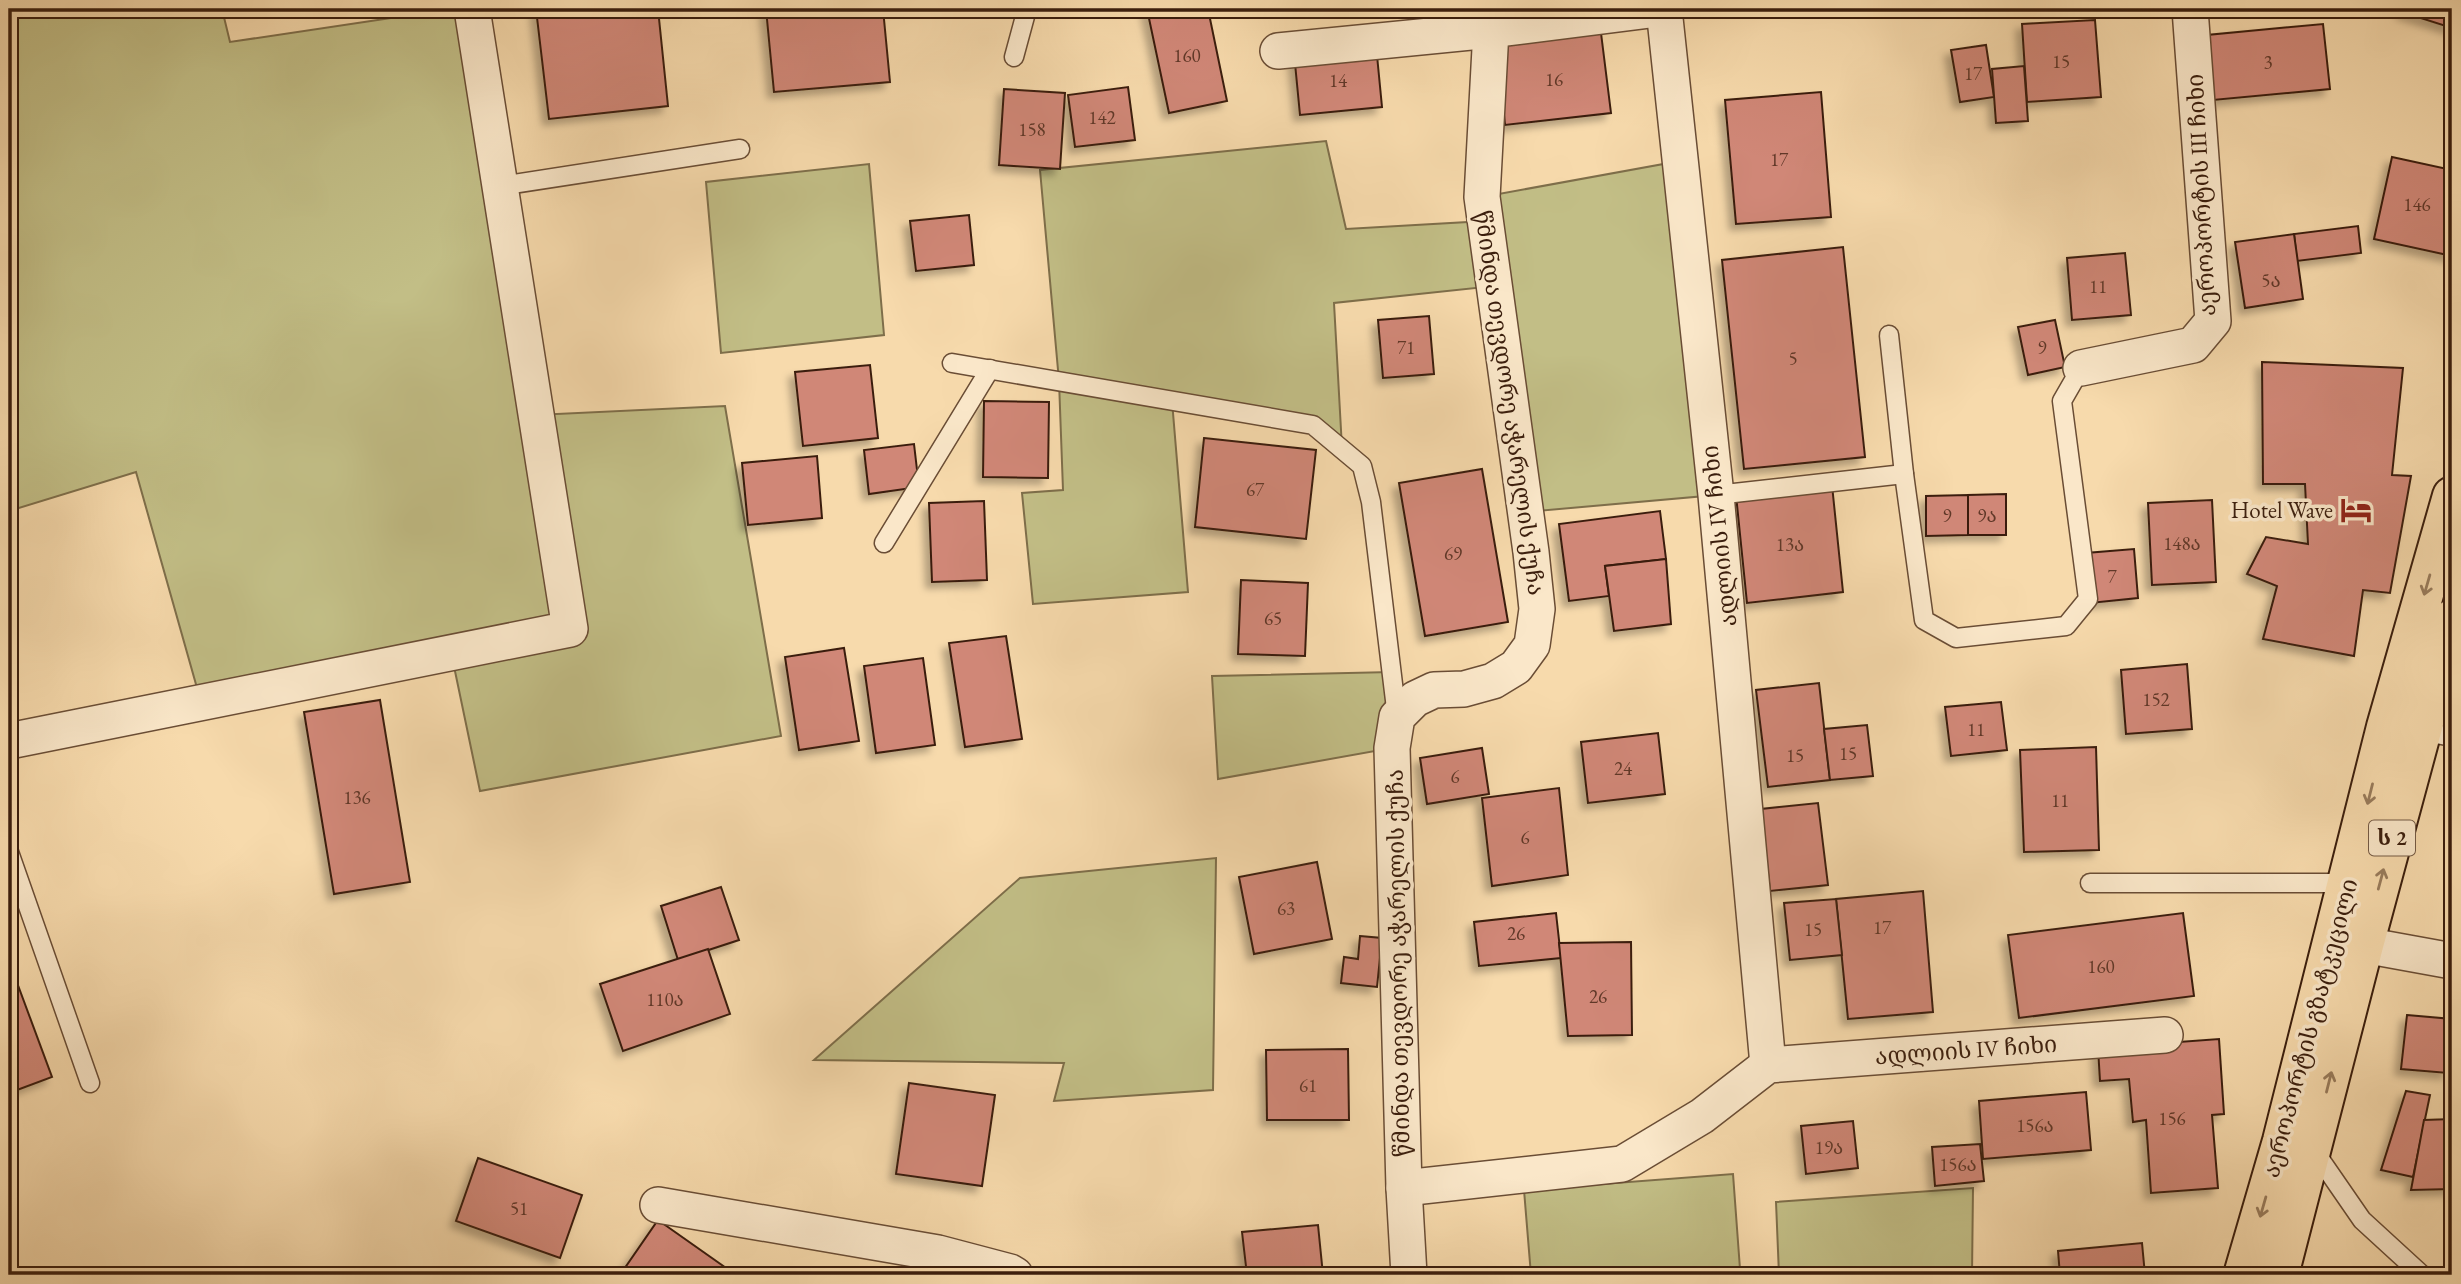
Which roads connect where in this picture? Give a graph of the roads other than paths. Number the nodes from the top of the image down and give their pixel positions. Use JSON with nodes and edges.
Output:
{"nodes":[{"id":1,"x":472,"y":9,"type":"edge"},
{"id":2,"x":1027,"y":9,"type":"edge"},
{"id":3,"x":1658,"y":9,"type":"edge"},
{"id":4,"x":1664,"y":9,"type":"edge"},
{"id":5,"x":2190,"y":9,"type":"edge"},
{"id":6,"x":1490,"y":30,"type":"junction"},
{"id":7,"x":1278,"y":51,"type":"dead end"},
{"id":8,"x":1014,"y":57,"type":"dead end"},
{"id":9,"x":740,"y":149,"type":"dead end"},
{"id":10,"x":500,"y":186,"type":"junction"},
{"id":11,"x":1889,"y":335,"type":"dead end"},
{"id":12,"x":952,"y":363,"type":"dead end"},
{"id":13,"x":2081,"y":368,"type":"joint"},
{"id":14,"x":990,"y":369,"type":"junction"},
{"id":15,"x":1904,"y":474,"type":"junction"},
{"id":16,"x":1716,"y":495,"type":"junction"},
{"id":17,"x":2452,"y":496,"type":"edge"},
{"id":18,"x":884,"y":543,"type":"dead end"},
{"id":19,"x":2452,"y":619,"type":"edge"},
{"id":20,"x":1397,"y":717,"type":"junction"},
{"id":21,"x":2436,"y":734,"type":"edge"},
{"id":22,"x":9,"y":741,"type":"edge"},
{"id":23,"x":9,"y":852,"type":"edge"},
{"id":24,"x":2090,"y":883,"type":"dead end"},
{"id":25,"x":2348,"y":883,"type":"junction"},
{"id":26,"x":2364,"y":945,"type":"junction"},
{"id":27,"x":2452,"y":961,"type":"edge"},
{"id":28,"x":2165,"y":1035,"type":"dead end"},
{"id":29,"x":1768,"y":1065,"type":"junction"},
{"id":30,"x":90,"y":1083,"type":"dead end"},
{"id":31,"x":2313,"y":1148,"type":"junction"},
{"id":32,"x":1404,"y":1188,"type":"junction"},
{"id":33,"x":658,"y":1205,"type":"dead end"},
{"id":34,"x":1015,"y":1275,"type":"edge"},
{"id":35,"x":1409,"y":1275,"type":"edge"},
{"id":36,"x":2243,"y":1275,"type":"edge"},
{"id":37,"x":2279,"y":1275,"type":"edge"},
{"id":38,"x":2422,"y":1275,"type":"edge"}],
"edges":[{"from":1,"to":10,"type":"street"},
{"from":2,"to":8,"type":"lane"},
{"from":3,"to":6,"type":"street"},
{"from":4,"to":16,"type":"street","name":"ადლიის IV ჩიხი"},
{"from":5,"to":13,"type":"street","name":"აეროპორტის III ჩიხი"},
{"from":6,"to":7,"type":"street"},
{"from":6,"to":20,"type":"street","name":"წმინდა თევდორე აჭარელის ქუჩა"},
{"from":9,"to":10,"type":"lane"},
{"from":10,"to":22,"type":"street"},
{"from":11,"to":15,"type":"lane"},
{"from":12,"to":14,"type":"lane"},
{"from":13,"to":15,"type":"lane"},
{"from":14,"to":18,"type":"lane"},
{"from":14,"to":20,"type":"lane"},
{"from":15,"to":16,"type":"lane"},
{"from":16,"to":29,"type":"street","name":"ადლიის IV ჩიხი"},
{"from":17,"to":25,"type":"highway","name":"აეროპორტის გზატკეცილი","number":"ს 2","one_way":true},
{"from":19,"to":21,"type":"highway","name":"აეროპორტის გზატკეცილი","number":"ს 2"},
{"from":20,"to":32,"type":"street","name":"წმინდა თევდორე აჭარელის ქუჩა"},
{"from":26,"to":21,"type":"highway","name":"აეროპორტის გზატკეცილი","number":"ს 2","one_way":true},
{"from":23,"to":30,"type":"lane"},
{"from":24,"to":25,"type":"lane"},
{"from":25,"to":36,"type":"highway","name":"აეროპორტის გზატკეცილი","number":"ს 2","one_way":true},
{"from":26,"to":27,"type":"street"},
{"from":31,"to":26,"type":"highway","name":"აეროპორტის გზატკეცილი","number":"ს 2","one_way":true},
{"from":28,"to":29,"type":"street","name":"ადლიის IV ჩიხი"},
{"from":29,"to":32,"type":"street"},
{"from":31,"to":37,"type":"highway","name":"აეროპორტის გზატკეცილი","number":"ს 2"},
{"from":31,"to":38,"type":"lane"},
{"from":32,"to":35,"type":"street","name":"წმინდა თევდორე აჭარელის ქუჩა"},
{"from":33,"to":34,"type":"street"}]}
